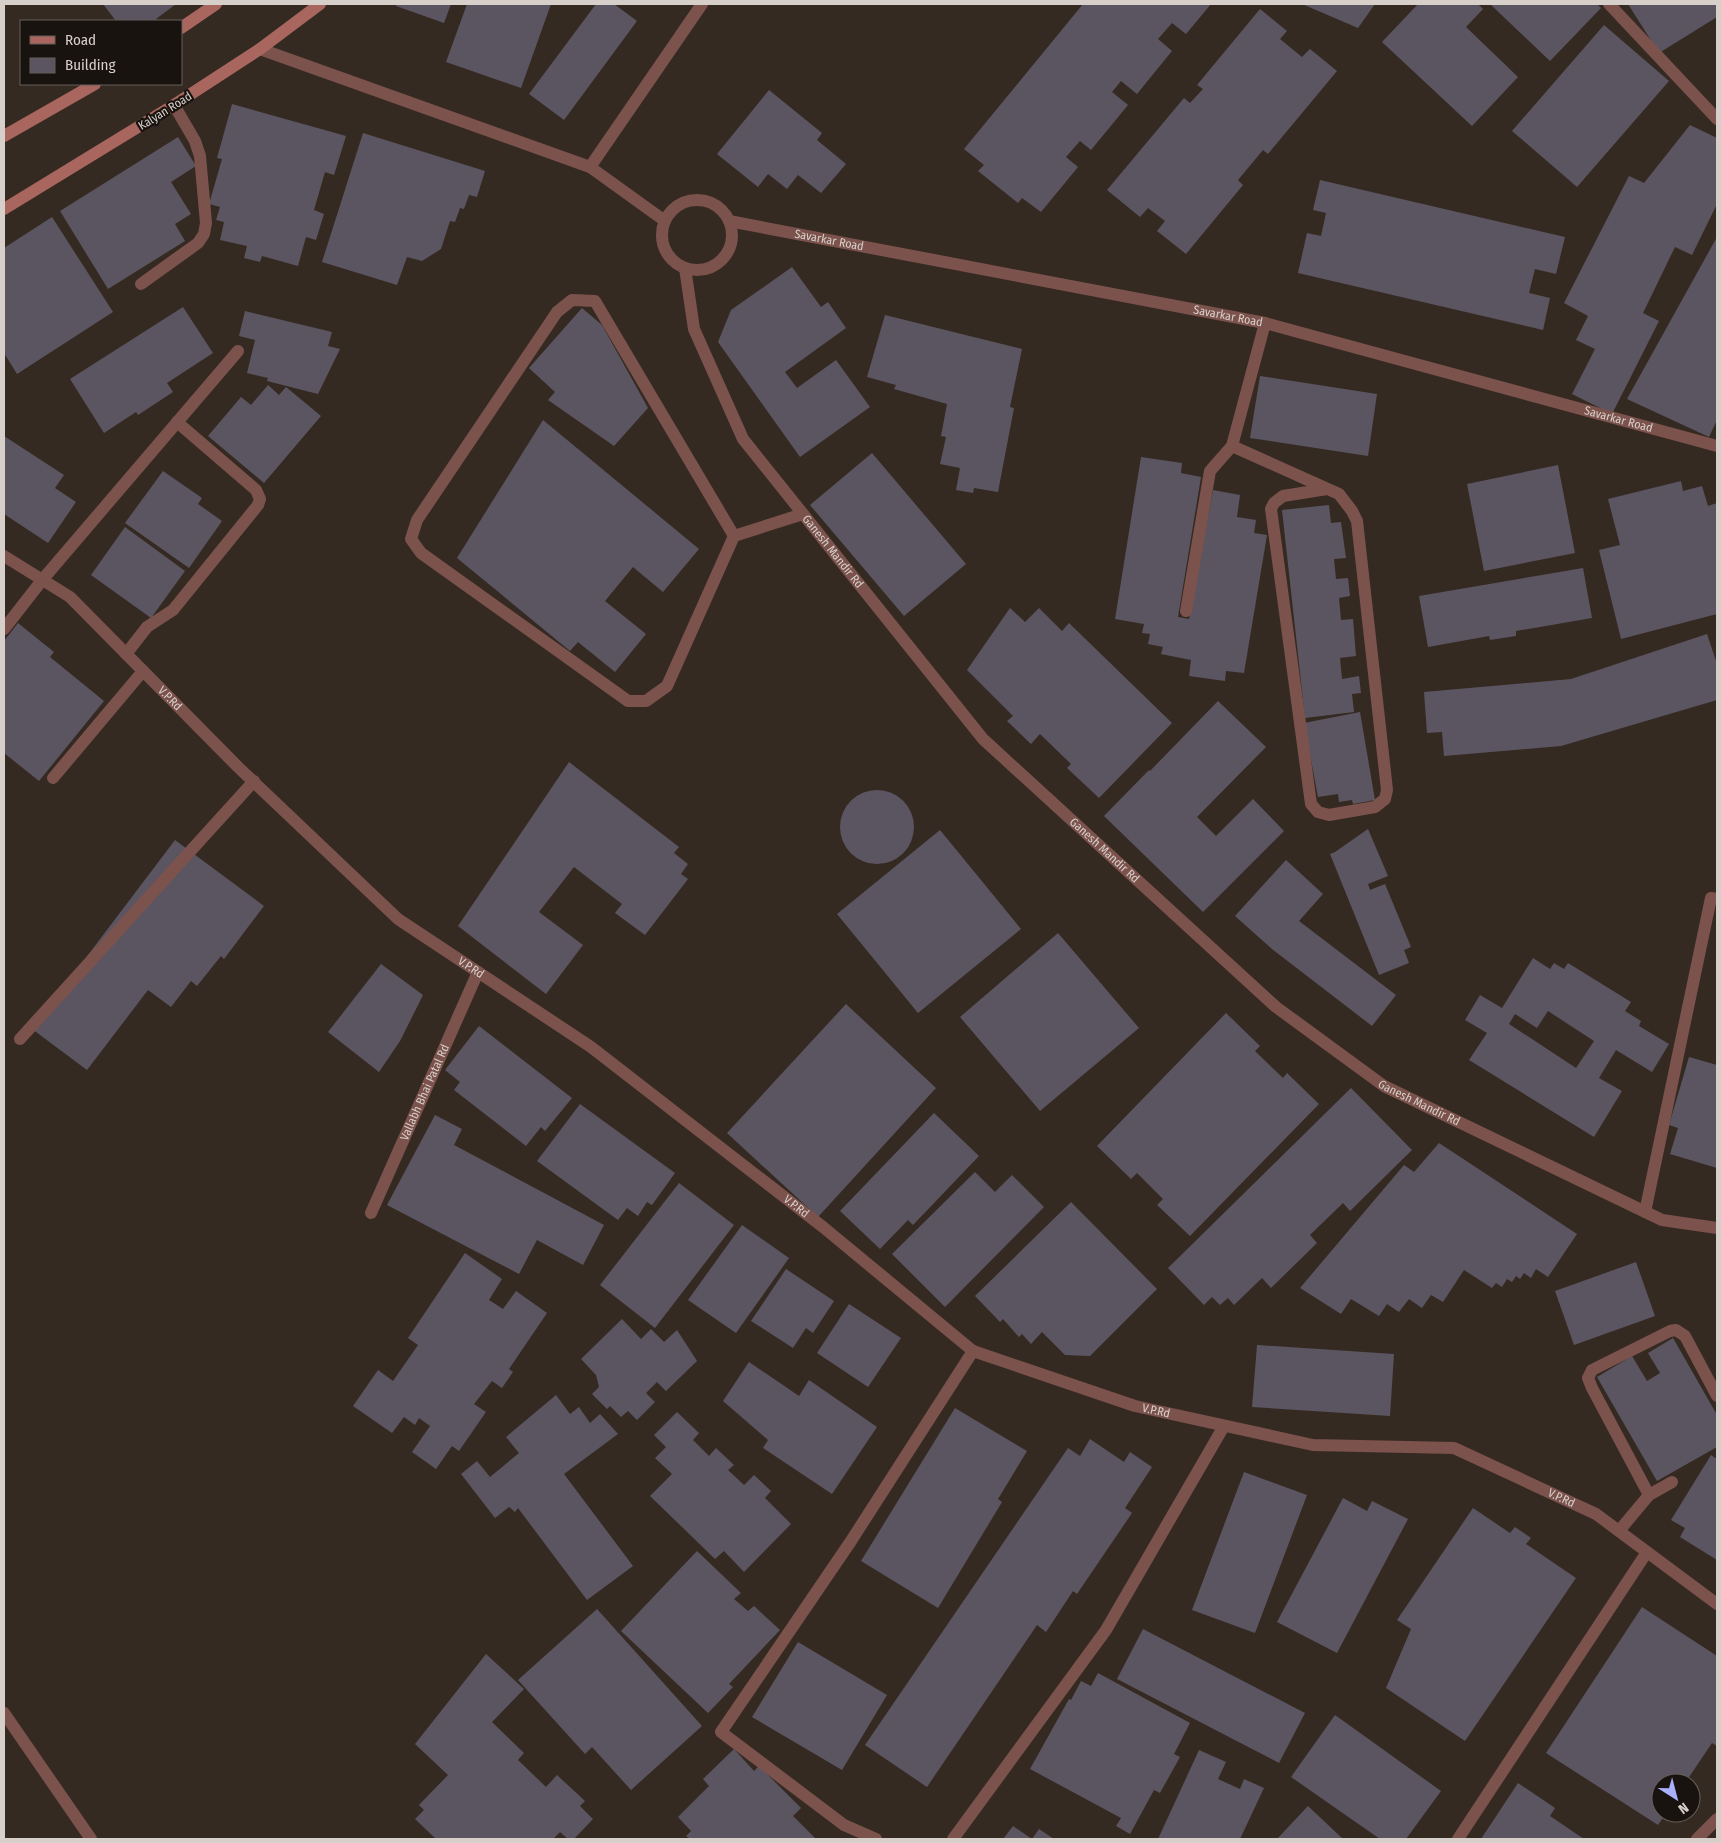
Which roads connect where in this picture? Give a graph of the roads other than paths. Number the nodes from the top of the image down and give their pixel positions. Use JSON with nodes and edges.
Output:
{"nodes":[{"id":1,"x":216,"y":4,"type":"edge"},
{"id":2,"x":320,"y":4,"type":"edge"},
{"id":3,"x":702,"y":4,"type":"edge"},
{"id":4,"x":1609,"y":4,"type":"edge"},
{"id":5,"x":182,"y":27,"type":"edge"},
{"id":6,"x":260,"y":49,"type":"junction"},
{"id":7,"x":93,"y":85,"type":"edge"},
{"id":8,"x":174,"y":105,"type":"junction"},
{"id":9,"x":1717,"y":119,"type":"edge"},
{"id":10,"x":4,"y":136,"type":"edge"},
{"id":11,"x":590,"y":167,"type":"junction"},
{"id":12,"x":4,"y":209,"type":"edge"},
{"id":13,"x":665,"y":221,"type":"junction"},
{"id":14,"x":729,"y":221,"type":"junction"},
{"id":15,"x":685,"y":268,"type":"junction"},
{"id":16,"x":141,"y":284,"type":"dead end"},
{"id":17,"x":1265,"y":323,"type":"junction"},
{"id":18,"x":238,"y":351,"type":"dead end"},
{"id":19,"x":177,"y":422,"type":"junction"},
{"id":20,"x":1232,"y":446,"type":"junction"},
{"id":21,"x":1717,"y":446,"type":"edge"},
{"id":22,"x":1327,"y":489,"type":"junction"},
{"id":23,"x":803,"y":514,"type":"junction"},
{"id":24,"x":734,"y":536,"type":"junction"},
{"id":25,"x":4,"y":556,"type":"edge"},
{"id":26,"x":43,"y":580,"type":"junction"},
{"id":27,"x":1186,"y":611,"type":"dead end"},
{"id":28,"x":4,"y":629,"type":"edge"},
{"id":29,"x":126,"y":654,"type":"junction"},
{"id":30,"x":143,"y":671,"type":"junction"},
{"id":31,"x":53,"y":778,"type":"dead end"},
{"id":32,"x":254,"y":781,"type":"junction"},
{"id":33,"x":1717,"y":899,"type":"edge"},
{"id":34,"x":478,"y":972,"type":"junction"},
{"id":35,"x":20,"y":1039,"type":"dead end"},
{"id":36,"x":1645,"y":1212,"type":"junction"},
{"id":37,"x":371,"y":1213,"type":"dead end"},
{"id":38,"x":1717,"y":1228,"type":"edge"},
{"id":39,"x":973,"y":1350,"type":"junction"},
{"id":40,"x":1717,"y":1396,"type":"edge"},
{"id":41,"x":1224,"y":1426,"type":"junction"},
{"id":42,"x":1672,"y":1482,"type":"dead end"},
{"id":43,"x":1649,"y":1495,"type":"junction"},
{"id":44,"x":1619,"y":1531,"type":"junction"},
{"id":45,"x":1647,"y":1552,"type":"junction"},
{"id":46,"x":1717,"y":1604,"type":"edge"},
{"id":47,"x":4,"y":1713,"type":"edge"},
{"id":48,"x":1717,"y":1818,"type":"edge"},
{"id":49,"x":91,"y":1839,"type":"edge"},
{"id":50,"x":876,"y":1839,"type":"edge"},
{"id":51,"x":953,"y":1839,"type":"edge"},
{"id":52,"x":1458,"y":1839,"type":"edge"},
{"id":53,"x":1698,"y":1839,"type":"edge"}],
"edges":[{"from":1,"to":5,"type":"main road"},
{"from":2,"to":6,"type":"main road","name":"Kalyan Road"},
{"from":3,"to":11,"type":"street"},
{"from":4,"to":9,"type":"street"},
{"from":6,"to":8,"type":"main road","name":"Kalyan Road"},
{"from":6,"to":11,"type":"street"},
{"from":7,"to":10,"type":"main road"},
{"from":8,"to":12,"type":"main road","name":"Kalyan Road"},
{"from":8,"to":16,"type":"street"},
{"from":11,"to":13,"type":"street"},
{"from":13,"to":14,"type":"street"},
{"from":13,"to":15,"type":"street"},
{"from":14,"to":15,"type":"street"},
{"from":14,"to":17,"type":"street","name":"Savarkar Road"},
{"from":15,"to":23,"type":"street","name":"Ganesh Mandir Rd"},
{"from":17,"to":20,"type":"street"},
{"from":17,"to":21,"type":"street","name":"Savarkar Road"},
{"from":18,"to":19,"type":"street"},
{"from":19,"to":26,"type":"street"},
{"from":19,"to":29,"type":"street"},
{"from":20,"to":22,"type":"street"},
{"from":20,"to":27,"type":"street"},
{"from":22,"to":22,"type":"street"},
{"from":23,"to":24,"type":"street"},
{"from":23,"to":36,"type":"street","name":"Ganesh Mandir Rd"},
{"from":24,"to":24,"type":"street"},
{"from":25,"to":26,"type":"street","name":"V.P.Rd"},
{"from":26,"to":28,"type":"street"},
{"from":26,"to":29,"type":"street","name":"V.P.Rd"},
{"from":29,"to":30,"type":"street","name":"V.P.Rd"},
{"from":30,"to":31,"type":"street"},
{"from":30,"to":32,"type":"street","name":"V.P.Rd"},
{"from":32,"to":34,"type":"street","name":"V.P.Rd"},
{"from":32,"to":35,"type":"street"},
{"from":33,"to":36,"type":"street"},
{"from":34,"to":37,"type":"street","name":"Vallabh Bhai Patal Rd"},
{"from":34,"to":39,"type":"street","name":"V.P.Rd"},
{"from":36,"to":38,"type":"street","name":"Ganesh Mandir Rd"},
{"from":39,"to":41,"type":"street","name":"V.P.Rd"},
{"from":39,"to":50,"type":"street"},
{"from":40,"to":43,"type":"street"},
{"from":41,"to":44,"type":"street","name":"V.P.Rd"},
{"from":41,"to":51,"type":"street"},
{"from":42,"to":43,"type":"street"},
{"from":43,"to":44,"type":"street"},
{"from":44,"to":45,"type":"street","name":"V.P.Rd"},
{"from":45,"to":46,"type":"street","name":"V.P.Rd"},
{"from":45,"to":52,"type":"street"},
{"from":47,"to":49,"type":"street"},
{"from":48,"to":53,"type":"street"}]}
